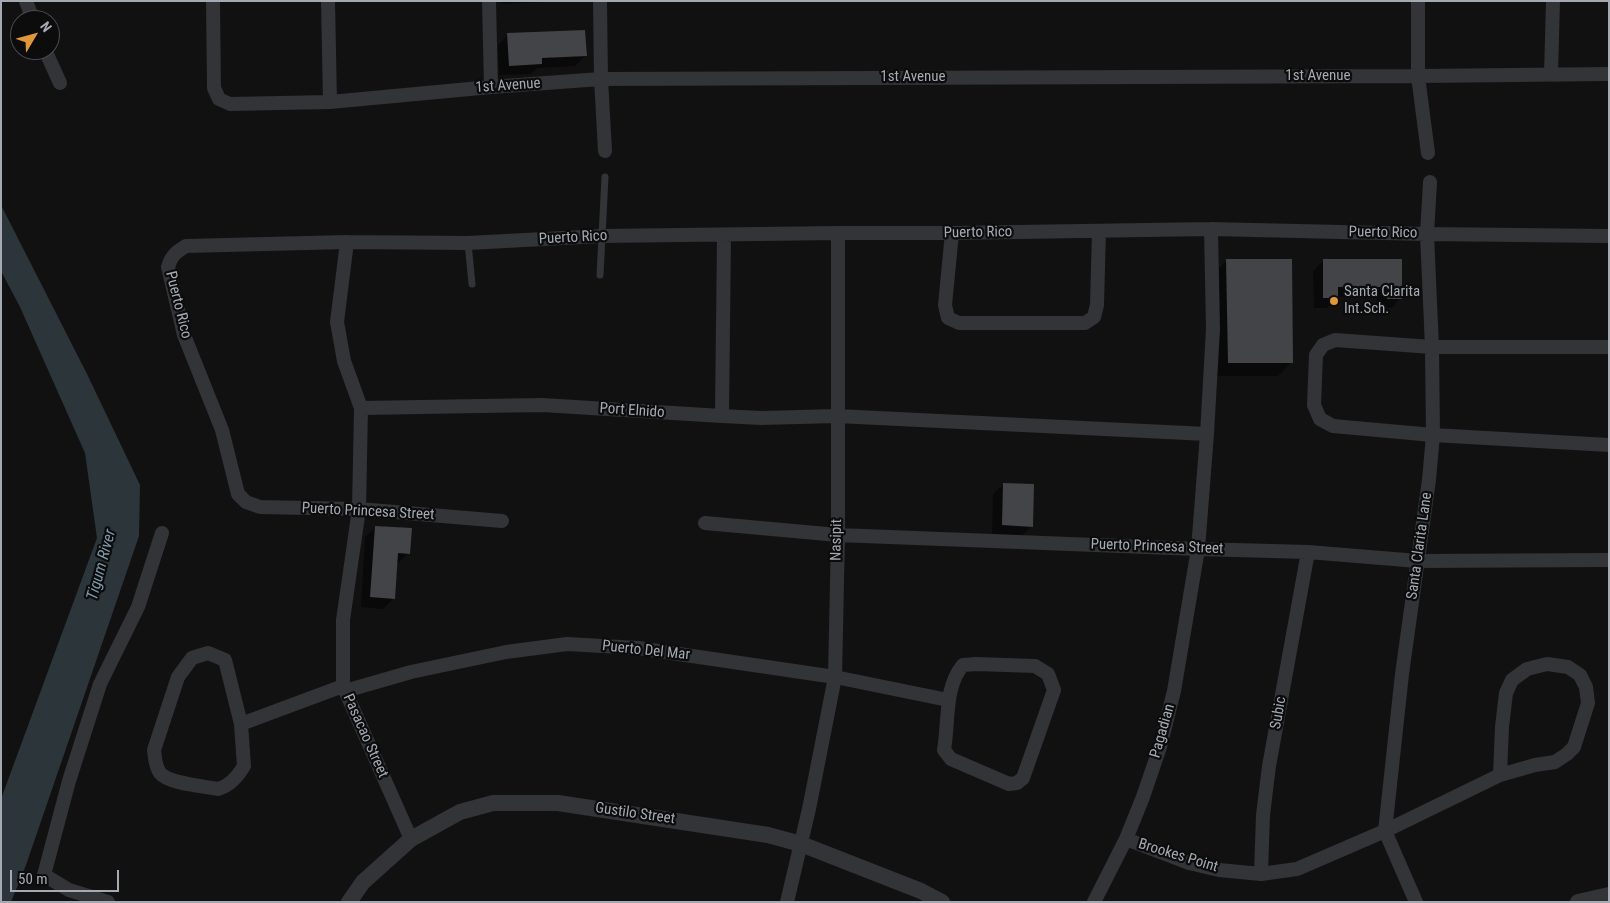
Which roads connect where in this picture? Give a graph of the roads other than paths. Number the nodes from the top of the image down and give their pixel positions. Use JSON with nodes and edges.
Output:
{"nodes":[{"id":1,"x":213,"y":1,"type":"edge"},
{"id":2,"x":328,"y":1,"type":"edge"},
{"id":3,"x":489,"y":1,"type":"edge"},
{"id":4,"x":600,"y":1,"type":"edge"},
{"id":5,"x":1418,"y":1,"type":"edge"},
{"id":6,"x":1553,"y":1,"type":"edge"},
{"id":7,"x":49,"y":60,"type":"edge"},
{"id":8,"x":1551,"y":74,"type":"junction"},
{"id":9,"x":1609,"y":74,"type":"edge"},
{"id":10,"x":1418,"y":76,"type":"junction"},
{"id":11,"x":602,"y":79,"type":"junction"},
{"id":12,"x":60,"y":84,"type":"dead end"},
{"id":13,"x":491,"y":87,"type":"junction"},
{"id":14,"x":330,"y":102,"type":"junction"},
{"id":15,"x":605,"y":151,"type":"dead end"},
{"id":16,"x":1428,"y":153,"type":"dead end"},
{"id":17,"x":605,"y":177,"type":"dead end"},
{"id":18,"x":1430,"y":182,"type":"dead end"},
{"id":19,"x":1211,"y":229,"type":"junction"},
{"id":20,"x":1099,"y":231,"type":"junction"},
{"id":21,"x":838,"y":233,"type":"junction"},
{"id":22,"x":952,"y":233,"type":"junction"},
{"id":23,"x":1427,"y":234,"type":"junction"},
{"id":24,"x":724,"y":235,"type":"junction"},
{"id":25,"x":602,"y":236,"type":"junction"},
{"id":26,"x":1609,"y":236,"type":"edge"},
{"id":27,"x":347,"y":242,"type":"junction"},
{"id":28,"x":468,"y":243,"type":"junction"},
{"id":29,"x":600,"y":275,"type":"dead end"},
{"id":30,"x":472,"y":284,"type":"dead end"},
{"id":31,"x":1432,"y":346,"type":"junction"},
{"id":32,"x":1609,"y":347,"type":"edge"},
{"id":33,"x":361,"y":408,"type":"junction"},
{"id":34,"x":722,"y":416,"type":"junction"},
{"id":35,"x":837,"y":416,"type":"junction"},
{"id":36,"x":1207,"y":434,"type":"junction"},
{"id":37,"x":1433,"y":435,"type":"junction"},
{"id":38,"x":1609,"y":445,"type":"edge"},
{"id":39,"x":238,"y":494,"type":"joint"},
{"id":40,"x":359,"y":509,"type":"junction"},
{"id":41,"x":502,"y":521,"type":"dead end"},
{"id":42,"x":705,"y":524,"type":"dead end"},
{"id":43,"x":162,"y":533,"type":"dead end"},
{"id":44,"x":838,"y":535,"type":"junction"},
{"id":45,"x":1198,"y":549,"type":"junction"},
{"id":46,"x":1308,"y":552,"type":"junction"},
{"id":47,"x":1609,"y":560,"type":"edge"},
{"id":48,"x":1418,"y":561,"type":"junction"},
{"id":49,"x":835,"y":677,"type":"junction"},
{"id":50,"x":344,"y":688,"type":"junction"},
{"id":51,"x":948,"y":700,"type":"junction"},
{"id":52,"x":241,"y":724,"type":"junction"},
{"id":53,"x":1500,"y":775,"type":"junction"},
{"id":54,"x":1385,"y":832,"type":"junction"},
{"id":55,"x":411,"y":839,"type":"junction"},
{"id":56,"x":1126,"y":839,"type":"junction"},
{"id":57,"x":801,"y":844,"type":"junction"},
{"id":58,"x":1261,"y":874,"type":"junction"},
{"id":59,"x":1609,"y":895,"type":"edge"},
{"id":60,"x":108,"y":902,"type":"edge"},
{"id":61,"x":349,"y":902,"type":"edge"},
{"id":62,"x":786,"y":902,"type":"edge"},
{"id":63,"x":942,"y":902,"type":"edge"},
{"id":64,"x":1094,"y":902,"type":"edge"},
{"id":65,"x":1416,"y":902,"type":"edge"},
{"id":66,"x":1578,"y":902,"type":"edge"}],
"edges":[{"from":1,"to":14,"type":"street","name":"1st Avenue"},
{"from":2,"to":14,"type":"street"},
{"from":3,"to":13,"type":"street"},
{"from":4,"to":11,"type":"street"},
{"from":5,"to":10,"type":"street"},
{"from":6,"to":8,"type":"street"},
{"from":7,"to":12,"type":"street"},
{"from":8,"to":9,"type":"street","name":"1st Avenue"},
{"from":8,"to":10,"type":"street","name":"1st Avenue"},
{"from":10,"to":11,"type":"street","name":"1st Avenue"},
{"from":10,"to":16,"type":"street"},
{"from":11,"to":13,"type":"street","name":"1st Avenue"},
{"from":11,"to":15,"type":"street"},
{"from":13,"to":14,"type":"street","name":"1st Avenue"},
{"from":17,"to":25,"type":"lane"},
{"from":18,"to":23,"type":"street","name":"Santa Clarita Lane"},
{"from":19,"to":20,"type":"street","name":"Puerto Rico"},
{"from":19,"to":23,"type":"street","name":"Puerto Rico"},
{"from":19,"to":36,"type":"street","name":"Pagadian"},
{"from":20,"to":22,"type":"street","name":"Puerto Rico"},
{"from":20,"to":22,"type":"street"},
{"from":21,"to":22,"type":"street","name":"Puerto Rico"},
{"from":21,"to":24,"type":"street","name":"Puerto Rico"},
{"from":21,"to":35,"type":"street","name":"Nasipit"},
{"from":23,"to":26,"type":"street","name":"Puerto Rico"},
{"from":23,"to":31,"type":"street","name":"Santa Clarita Lane"},
{"from":24,"to":25,"type":"street","name":"Puerto Rico"},
{"from":24,"to":34,"type":"street"},
{"from":25,"to":28,"type":"street","name":"Puerto Rico"},
{"from":25,"to":29,"type":"lane"},
{"from":27,"to":28,"type":"street","name":"Puerto Rico"},
{"from":27,"to":33,"type":"street"},
{"from":27,"to":39,"type":"street","name":"Puerto Rico"},
{"from":28,"to":30,"type":"lane"},
{"from":31,"to":32,"type":"street"},
{"from":31,"to":37,"type":"street","name":"Santa Clarita Lane"},
{"from":31,"to":37,"type":"street"},
{"from":33,"to":34,"type":"street","name":"Port Elnido"},
{"from":33,"to":40,"type":"street"},
{"from":34,"to":35,"type":"street","name":"Port Elnido"},
{"from":35,"to":36,"type":"street","name":"Port Elnido"},
{"from":35,"to":44,"type":"street","name":"Nasipit"},
{"from":36,"to":45,"type":"street","name":"Pagadian"},
{"from":37,"to":38,"type":"street"},
{"from":37,"to":48,"type":"street","name":"Santa Clarita Lane"},
{"from":39,"to":40,"type":"street","name":"Puerto Princesa Street"},
{"from":40,"to":41,"type":"street","name":"Puerto Princesa Street"},
{"from":40,"to":50,"type":"street","name":"Pasacao Street"},
{"from":42,"to":44,"type":"street","name":"Puerto Princesa Street"},
{"from":43,"to":60,"type":"street"},
{"from":44,"to":45,"type":"street","name":"Puerto Princesa Street"},
{"from":44,"to":49,"type":"street","name":"Nasipit"},
{"from":45,"to":46,"type":"street","name":"Puerto Princesa Street"},
{"from":45,"to":56,"type":"street","name":"Pagadian"},
{"from":46,"to":48,"type":"street","name":"Puerto Princesa Street"},
{"from":46,"to":58,"type":"street","name":"Subic"},
{"from":47,"to":48,"type":"street","name":"Puerto Princesa Street"},
{"from":48,"to":54,"type":"street","name":"Santa Clarita Lane"},
{"from":49,"to":50,"type":"street","name":"Puerto Del Mar"},
{"from":49,"to":51,"type":"street","name":"Puerto Del Mar"},
{"from":49,"to":57,"type":"street","name":"Nasipit"},
{"from":50,"to":52,"type":"street","name":"Puerto Del Mar"},
{"from":50,"to":55,"type":"street","name":"Pasacao Street"},
{"from":51,"to":51,"type":"street"},
{"from":52,"to":52,"type":"street"},
{"from":53,"to":53,"type":"street","name":"Brookes Point"},
{"from":53,"to":54,"type":"street","name":"Brookes Point"},
{"from":54,"to":58,"type":"street","name":"Brookes Point"},
{"from":54,"to":65,"type":"street"},
{"from":55,"to":57,"type":"street","name":"Gustilo Street"},
{"from":55,"to":61,"type":"street","name":"Gustilo Street"},
{"from":56,"to":58,"type":"street","name":"Brookes Point"},
{"from":56,"to":64,"type":"street","name":"Pagadian"},
{"from":57,"to":62,"type":"street"},
{"from":57,"to":63,"type":"street","name":"Gustilo Street"},
{"from":59,"to":66,"type":"street"}]}
